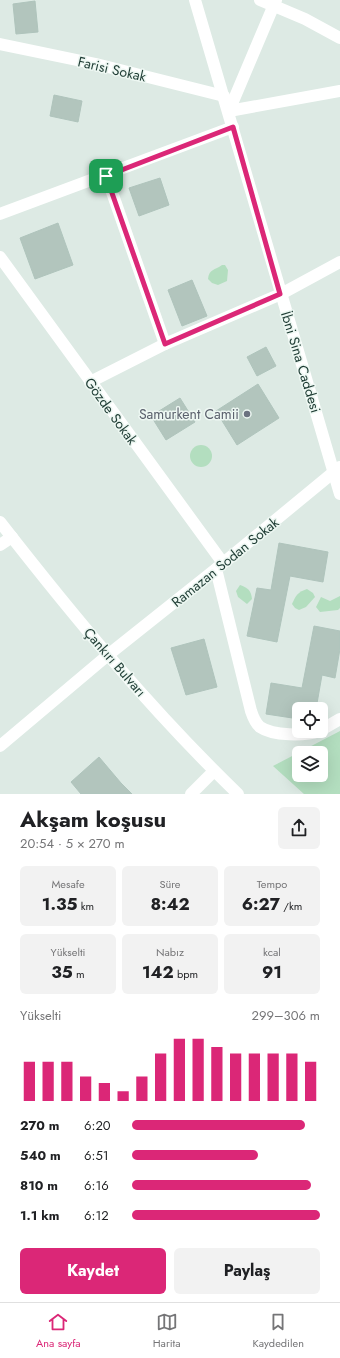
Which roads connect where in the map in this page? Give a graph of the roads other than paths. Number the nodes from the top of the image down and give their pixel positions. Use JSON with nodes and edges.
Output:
{"nodes":[{"id":1,"x":195,"y":0,"type":"edge"},
{"id":2,"x":260,"y":0,"type":"edge"},
{"id":3,"x":275,"y":3,"type":"edge"},
{"id":4,"x":340,"y":38,"type":"edge"},
{"id":5,"x":0,"y":44,"type":"edge"},
{"id":6,"x":340,"y":90,"type":"edge"},
{"id":7,"x":224,"y":96,"type":"junction"},
{"id":8,"x":229,"y":111,"type":"junction"},
{"id":9,"x":233,"y":127,"type":"junction"},
{"id":10,"x":106,"y":176,"type":"junction"},
{"id":11,"x":0,"y":214,"type":"edge"},
{"id":12,"x":0,"y":257,"type":"edge"},
{"id":13,"x":340,"y":262,"type":"edge"},
{"id":14,"x":280,"y":294,"type":"junction"},
{"id":15,"x":165,"y":344,"type":"junction"},
{"id":16,"x":90,"y":382,"type":"junction"},
{"id":17,"x":338,"y":473,"type":"edge"},
{"id":18,"x":340,"y":494,"type":"edge"},
{"id":19,"x":0,"y":522,"type":"edge"},
{"id":20,"x":12,"y":537,"type":"junction"},
{"id":21,"x":0,"y":545,"type":"edge"},
{"id":22,"x":220,"y":566,"type":"junction"},
{"id":23,"x":108,"y":655,"type":"junction"},
{"id":24,"x":340,"y":719,"type":"edge"},
{"id":25,"x":328,"y":726,"type":"edge"},
{"id":26,"x":292,"y":734,"type":"edge"},
{"id":27,"x":0,"y":746,"type":"edge"},
{"id":28,"x":214,"y":771,"type":"junction"},
{"id":29,"x":191,"y":794,"type":"edge"},
{"id":30,"x":238,"y":794,"type":"edge"}],
"edges":[{"from":1,"to":7,"type":"street","name":"İbni Sina Caddesi"},
{"from":2,"to":3,"type":"street"},
{"from":3,"to":4,"type":"street"},
{"from":3,"to":8,"type":"street"},
{"from":5,"to":7,"type":"street","name":"Farisi Sokak"},
{"from":6,"to":8,"type":"street"},
{"from":7,"to":8,"type":"street","name":"İbni Sina Caddesi"},
{"from":8,"to":9,"type":"street","name":"İbni Sina Caddesi"},
{"from":9,"to":10,"type":"street"},
{"from":9,"to":14,"type":"street","name":"İbni Sina Caddesi"},
{"from":10,"to":11,"type":"street"},
{"from":10,"to":15,"type":"street"},
{"from":12,"to":16,"type":"street","name":"Gözde Sokak"},
{"from":13,"to":14,"type":"street"},
{"from":14,"to":15,"type":"street"},
{"from":14,"to":17,"type":"street","name":"İbni Sina Caddesi"},
{"from":15,"to":16,"type":"street"},
{"from":16,"to":22,"type":"street","name":"Gözde Sokak"},
{"from":17,"to":18,"type":"street","name":"İbni Sina Caddesi"},
{"from":17,"to":22,"type":"street","name":"Ramazan Sodan Sokak"},
{"from":19,"to":20,"type":"street","name":"Çankırı Bulvarı"},
{"from":20,"to":21,"type":"street"},
{"from":20,"to":23,"type":"street","name":"Çankırı Bulvarı"},
{"from":22,"to":23,"type":"street","name":"Ramazan Sodan Sokak"},
{"from":22,"to":26,"type":"street"},
{"from":23,"to":27,"type":"street","name":"Ramazan Sodan Sokak"},
{"from":23,"to":28,"type":"street","name":"Çankırı Bulvarı"},
{"from":24,"to":25,"type":"street"},
{"from":28,"to":29,"type":"street"},
{"from":28,"to":30,"type":"street","name":"Çankırı Bulvarı"}]}
